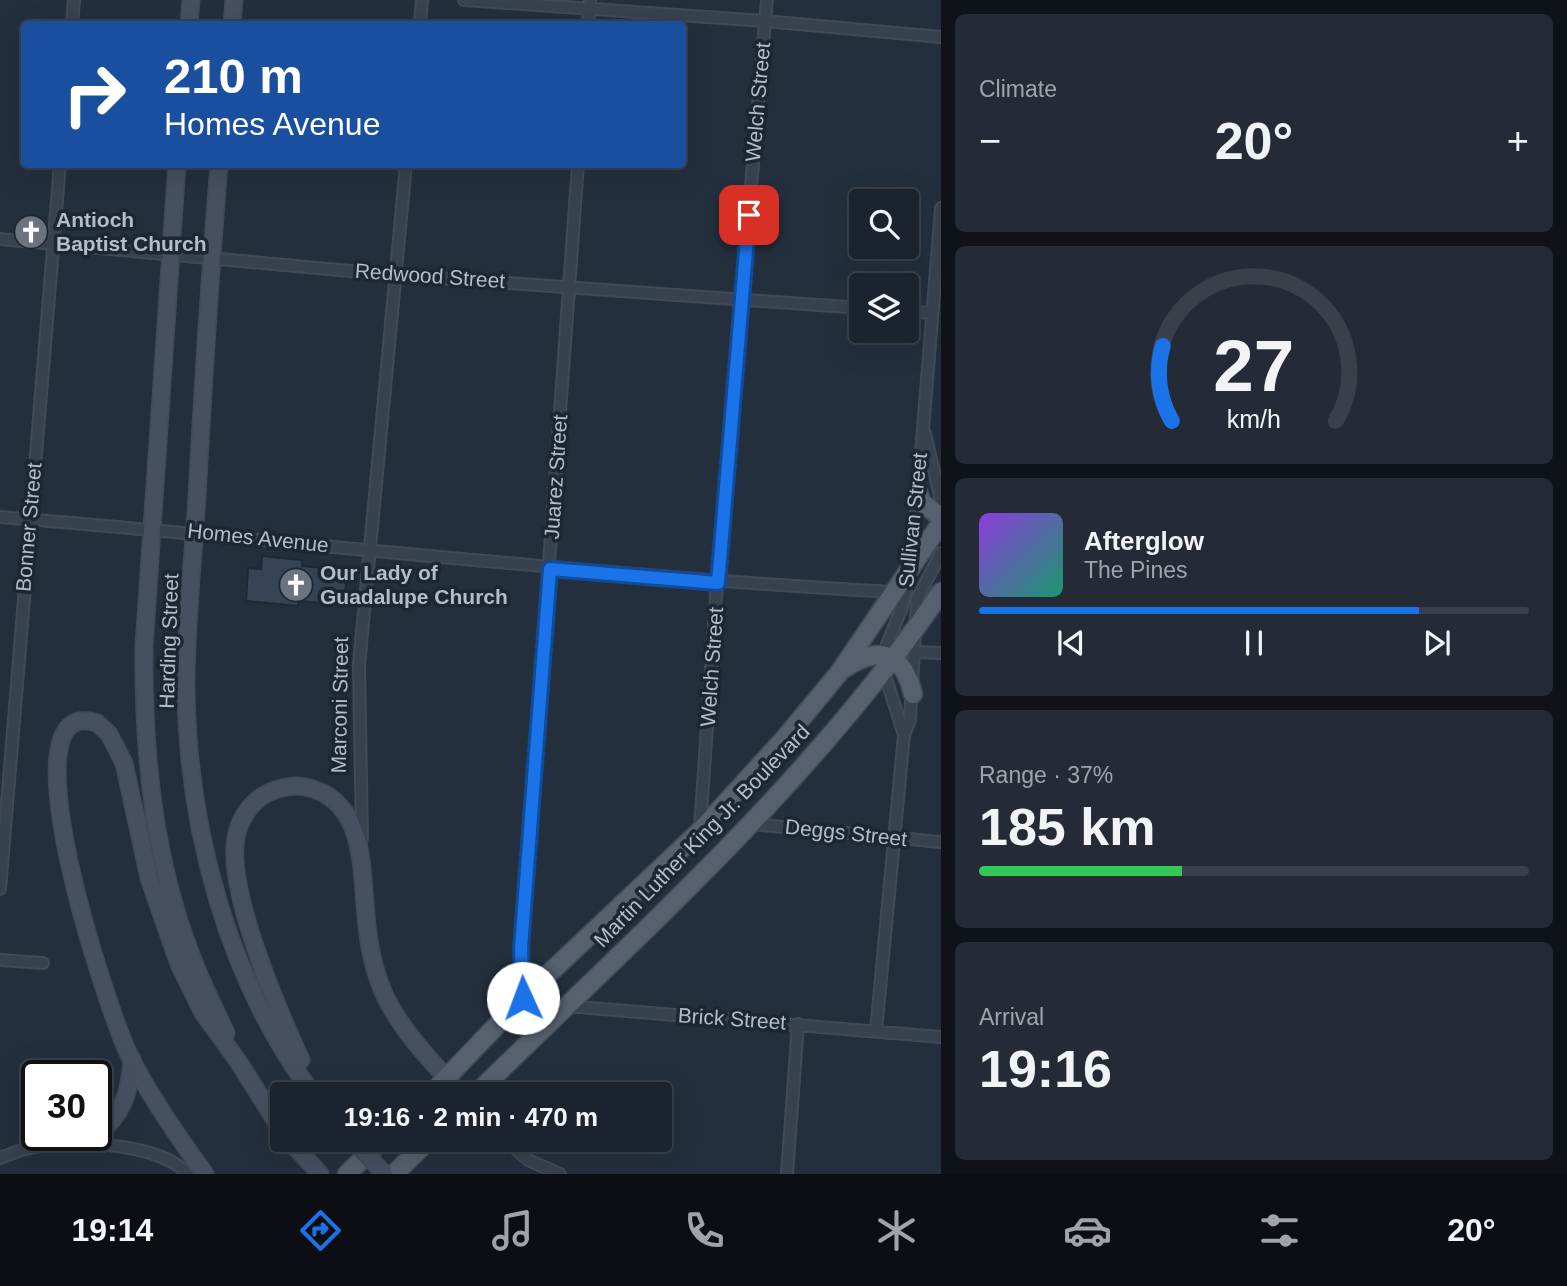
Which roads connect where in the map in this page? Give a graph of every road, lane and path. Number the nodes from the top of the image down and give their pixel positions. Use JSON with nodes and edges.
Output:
{"nodes":[{"id":1,"x":74,"y":0,"type":"edge"},
{"id":2,"x":191,"y":0,"type":"edge"},
{"id":3,"x":234,"y":0,"type":"edge"},
{"id":4,"x":422,"y":0,"type":"edge"},
{"id":5,"x":464,"y":0,"type":"edge"},
{"id":6,"x":767,"y":0,"type":"edge"},
{"id":7,"x":590,"y":6,"type":"edge"},
{"id":8,"x":72,"y":21,"type":"edge"},
{"id":9,"x":188,"y":21,"type":"edge"},
{"id":10,"x":232,"y":21,"type":"edge"},
{"id":11,"x":420,"y":21,"type":"edge"},
{"id":12,"x":765,"y":21,"type":"junction"},
{"id":13,"x":940,"y":37,"type":"edge"},
{"id":14,"x":60,"y":168,"type":"edge"},
{"id":15,"x":177,"y":168,"type":"edge"},
{"id":16,"x":219,"y":168,"type":"edge"},
{"id":17,"x":406,"y":168,"type":"edge"},
{"id":18,"x":578,"y":168,"type":"edge"},
{"id":19,"x":940,"y":208,"type":"edge"},
{"id":20,"x":0,"y":239,"type":"edge"},
{"id":21,"x":54,"y":244,"type":"junction"},
{"id":22,"x":170,"y":254,"type":"junction"},
{"id":23,"x":211,"y":258,"type":"junction"},
{"id":24,"x":394,"y":275,"type":"junction"},
{"id":25,"x":569,"y":286,"type":"junction"},
{"id":26,"x":743,"y":298,"type":"junction"},
{"id":27,"x":849,"y":307,"type":"edge"},
{"id":28,"x":919,"y":312,"type":"edge"},
{"id":29,"x":930,"y":313,"type":"junction"},
{"id":30,"x":922,"y":424,"type":"junction"},
{"id":31,"x":918,"y":492,"type":"junction"},
{"id":32,"x":940,"y":500,"type":"edge"},
{"id":33,"x":0,"y":516,"type":"edge"},
{"id":34,"x":940,"y":517,"type":"edge"},
{"id":35,"x":29,"y":519,"type":"junction"},
{"id":36,"x":940,"y":523,"type":"edge"},
{"id":37,"x":152,"y":528,"type":"junction"},
{"id":38,"x":195,"y":532,"type":"junction"},
{"id":39,"x":370,"y":550,"type":"junction"},
{"id":40,"x":940,"y":553,"type":"edge"},
{"id":41,"x":912,"y":564,"type":"junction"},
{"id":42,"x":550,"y":569,"type":"junction"},
{"id":43,"x":718,"y":583,"type":"junction"},
{"id":44,"x":893,"y":592,"type":"junction"},
{"id":45,"x":940,"y":592,"type":"edge"},
{"id":46,"x":916,"y":628,"type":"junction"},
{"id":47,"x":916,"y":652,"type":"junction"},
{"id":48,"x":940,"y":653,"type":"edge"},
{"id":49,"x":886,"y":662,"type":"junction"},
{"id":50,"x":839,"y":673,"type":"junction"},
{"id":51,"x":913,"y":694,"type":"junction"},
{"id":52,"x":51,"y":732,"type":"dead end"},
{"id":53,"x":904,"y":734,"type":"junction"},
{"id":54,"x":751,"y":824,"type":"junction"},
{"id":55,"x":700,"y":831,"type":"junction"},
{"id":56,"x":47,"y":835,"type":"dead end"},
{"id":57,"x":895,"y":839,"type":"junction"},
{"id":58,"x":940,"y":842,"type":"edge"},
{"id":59,"x":363,"y":859,"type":"junction"},
{"id":60,"x":0,"y":889,"type":"edge"},
{"id":61,"x":0,"y":960,"type":"edge"},
{"id":62,"x":43,"y":963,"type":"dead end"},
{"id":63,"x":523,"y":998,"type":"junction"},
{"id":64,"x":566,"y":1006,"type":"junction"},
{"id":65,"x":798,"y":1024,"type":"junction"},
{"id":66,"x":876,"y":1031,"type":"junction"},
{"id":67,"x":940,"y":1037,"type":"edge"},
{"id":68,"x":132,"y":1059,"type":"junction"},
{"id":69,"x":238,"y":1061,"type":"junction"},
{"id":70,"x":447,"y":1078,"type":"junction"},
{"id":71,"x":307,"y":1082,"type":"edge"},
{"id":72,"x":310,"y":1082,"type":"edge"},
{"id":73,"x":443,"y":1082,"type":"edge"},
{"id":74,"x":450,"y":1082,"type":"edge"},
{"id":75,"x":488,"y":1082,"type":"edge"},
{"id":76,"x":270,"y":1112,"type":"edge"},
{"id":77,"x":112,"y":1123,"type":"edge"},
{"id":78,"x":112,"y":1143,"type":"edge"},
{"id":79,"x":21,"y":1150,"type":"edge"},
{"id":80,"x":300,"y":1152,"type":"edge"},
{"id":81,"x":365,"y":1152,"type":"edge"},
{"id":82,"x":369,"y":1152,"type":"edge"},
{"id":83,"x":416,"y":1152,"type":"edge"},
{"id":84,"x":519,"y":1152,"type":"edge"},
{"id":85,"x":0,"y":1158,"type":"edge"},
{"id":86,"x":187,"y":1174,"type":"edge"},
{"id":87,"x":205,"y":1174,"type":"edge"},
{"id":88,"x":320,"y":1174,"type":"edge"},
{"id":89,"x":346,"y":1174,"type":"edge"},
{"id":90,"x":384,"y":1174,"type":"edge"},
{"id":91,"x":394,"y":1174,"type":"edge"},
{"id":92,"x":560,"y":1174,"type":"edge"},
{"id":93,"x":788,"y":1174,"type":"edge"}],
"edges":[{"from":1,"to":8,"type":"street"},
{"from":2,"to":9,"type":"street"},
{"from":3,"to":10,"type":"street"},
{"from":4,"to":11,"type":"street"},
{"from":5,"to":7,"type":"street"},
{"from":6,"to":12,"type":"street","name":"Welch Street"},
{"from":7,"to":12,"type":"street"},
{"from":12,"to":13,"type":"street"},
{"from":12,"to":26,"type":"street","name":"Welch Street"},
{"from":14,"to":21,"type":"street","name":"Bonner Street"},
{"from":15,"to":22,"type":"street","name":"Harding Street"},
{"from":16,"to":23,"type":"street","name":"Harding Street"},
{"from":17,"to":24,"type":"street","name":"Marconi Street"},
{"from":18,"to":25,"type":"street","name":"Juarez Street"},
{"from":19,"to":29,"type":"street","name":"Sullivan Street"},
{"from":20,"to":21,"type":"street","name":"Redwood Street"},
{"from":21,"to":22,"type":"street","name":"Redwood Street"},
{"from":21,"to":35,"type":"street","name":"Bonner Street"},
{"from":22,"to":23,"type":"street","name":"Redwood Street"},
{"from":22,"to":37,"type":"street","name":"Harding Street"},
{"from":23,"to":24,"type":"street","name":"Redwood Street"},
{"from":23,"to":38,"type":"street","name":"Harding Street"},
{"from":24,"to":25,"type":"street","name":"Redwood Street"},
{"from":24,"to":39,"type":"street","name":"Marconi Street"},
{"from":25,"to":26,"type":"street","name":"Redwood Street"},
{"from":25,"to":42,"type":"street","name":"Juarez Street"},
{"from":26,"to":27,"type":"street","name":"Redwood Street"},
{"from":26,"to":43,"type":"street","name":"Welch Street"},
{"from":28,"to":29,"type":"street"},
{"from":29,"to":30,"type":"street","name":"Sullivan Street"},
{"from":30,"to":31,"type":"street","name":"Sullivan Street"},
{"from":30,"to":32,"type":"street","name":"Sullivan Street"},
{"from":31,"to":34,"type":"main road"},
{"from":31,"to":41,"type":"street","name":"Sullivan Street"},
{"from":33,"to":35,"type":"street","name":"Homes Avenue"},
{"from":35,"to":37,"type":"street","name":"Homes Avenue"},
{"from":35,"to":60,"type":"street","name":"Bonner Street"},
{"from":36,"to":41,"type":"main road","name":"Martin Luther King Jr. Boulevard"},
{"from":37,"to":38,"type":"street","name":"Homes Avenue"},
{"from":37,"to":69,"type":"street","name":"Harding Street"},
{"from":38,"to":39,"type":"street","name":"Homes Avenue"},
{"from":38,"to":71,"type":"street","name":"Harding Street"},
{"from":39,"to":42,"type":"street","name":"Homes Avenue"},
{"from":39,"to":59,"type":"street","name":"Marconi Street"},
{"from":40,"to":46,"type":"street","name":"Sullivan Street"},
{"from":41,"to":44,"type":"main road","name":"Martin Luther King Jr. Boulevard"},
{"from":41,"to":49,"type":"street","name":"Sullivan Street"},
{"from":42,"to":43,"type":"street","name":"Homes Avenue"},
{"from":42,"to":63,"type":"street","name":"Juarez Street"},
{"from":43,"to":44,"type":"street","name":"Homes Avenue"},
{"from":43,"to":55,"type":"street","name":"Welch Street"},
{"from":44,"to":50,"type":"main road","name":"Martin Luther King Jr. Boulevard"},
{"from":45,"to":46,"type":"main road","name":"Martin Luther King Jr. Boulevard"},
{"from":46,"to":47,"type":"street","name":"Sullivan Street"},
{"from":46,"to":49,"type":"main road","name":"Martin Luther King Jr. Boulevard"},
{"from":47,"to":48,"type":"street"},
{"from":47,"to":51,"type":"street","name":"Sullivan Street"},
{"from":49,"to":50,"type":"main road"},
{"from":49,"to":51,"type":"main road"},
{"from":49,"to":53,"type":"street","name":"Sullivan Street"},
{"from":49,"to":54,"type":"main road","name":"Martin Luther King Jr. Boulevard"},
{"from":50,"to":55,"type":"main road","name":"Martin Luther King Jr. Boulevard"},
{"from":51,"to":53,"type":"street","name":"Sullivan Street"},
{"from":52,"to":69,"type":"street"},
{"from":53,"to":57,"type":"street","name":"Sullivan Street"},
{"from":54,"to":57,"type":"street","name":"Deggs Street"},
{"from":54,"to":64,"type":"main road","name":"Martin Luther King Jr. Boulevard"},
{"from":55,"to":63,"type":"main road","name":"Martin Luther King Jr. Boulevard"},
{"from":56,"to":68,"type":"street"},
{"from":57,"to":58,"type":"street","name":"Deggs Street"},
{"from":57,"to":66,"type":"street","name":"Sullivan Street"},
{"from":59,"to":70,"type":"street","name":"Marconi Street"},
{"from":59,"to":72,"type":"street"},
{"from":61,"to":62,"type":"street"},
{"from":63,"to":64,"type":"street","name":"Brick Street"},
{"from":63,"to":70,"type":"main road","name":"Martin Luther King Jr. Boulevard"},
{"from":64,"to":65,"type":"street","name":"Brick Street"},
{"from":64,"to":75,"type":"main road","name":"Martin Luther King Jr. Boulevard"},
{"from":65,"to":66,"type":"street","name":"Brick Street"},
{"from":65,"to":93,"type":"street"},
{"from":66,"to":67,"type":"street","name":"Brick Street"},
{"from":68,"to":77,"type":"street"},
{"from":68,"to":87,"type":"street"},
{"from":69,"to":76,"type":"street"},
{"from":70,"to":73,"type":"main road","name":"Martin Luther King Jr. Boulevard"},
{"from":70,"to":74,"type":"street","name":"Marconi Street"},
{"from":78,"to":86,"type":"street"},
{"from":79,"to":85,"type":"street"},
{"from":80,"to":88,"type":"street"},
{"from":81,"to":90,"type":"street","bridge":true},
{"from":82,"to":89,"type":"main road"},
{"from":83,"to":91,"type":"main road"},
{"from":84,"to":92,"type":"street"}]}
